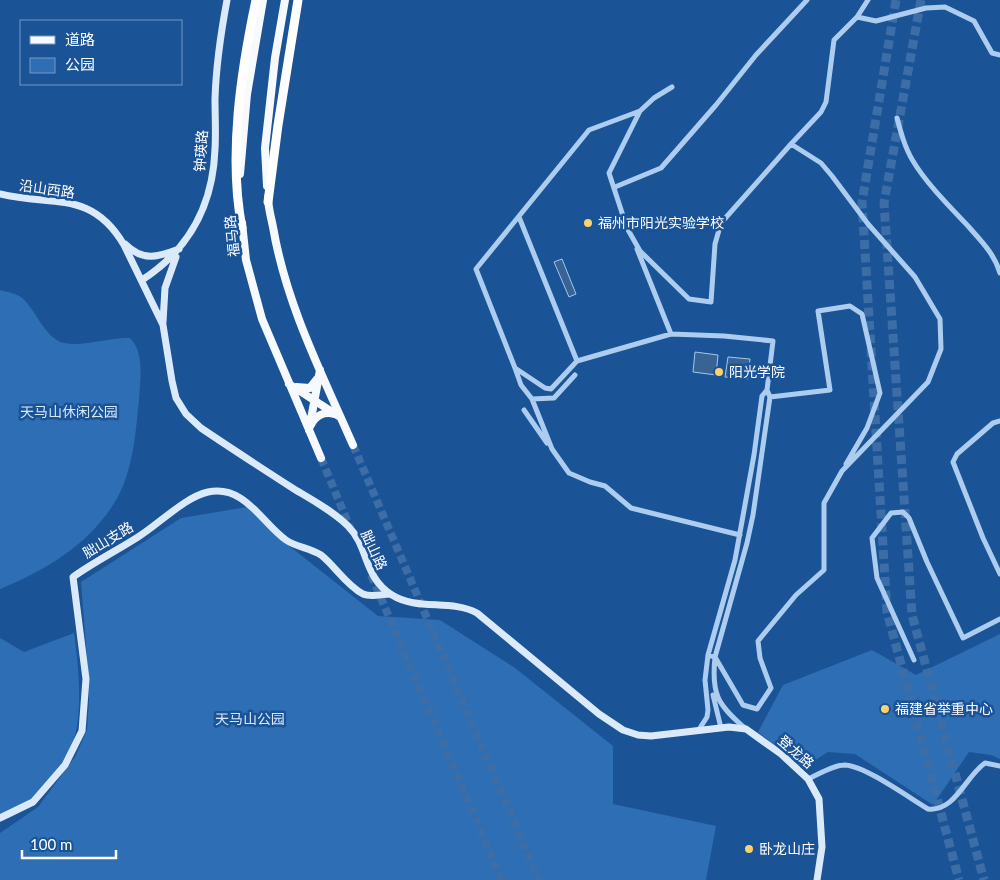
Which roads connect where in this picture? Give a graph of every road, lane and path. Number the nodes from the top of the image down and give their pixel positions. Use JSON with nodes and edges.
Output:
{"nodes":[{"id":1,"x":227,"y":0,"type":"edge"},
{"id":2,"x":256,"y":0,"type":"edge"},
{"id":3,"x":263,"y":0,"type":"edge"},
{"id":4,"x":285,"y":0,"type":"edge"},
{"id":5,"x":298,"y":0,"type":"edge"},
{"id":6,"x":807,"y":0,"type":"edge"},
{"id":7,"x":868,"y":0,"type":"edge"},
{"id":8,"x":857,"y":17,"type":"junction"},
{"id":9,"x":1000,"y":56,"type":"edge"},
{"id":10,"x":672,"y":87,"type":"dead end"},
{"id":11,"x":640,"y":111,"type":"junction"},
{"id":12,"x":897,"y":118,"type":"dead end"},
{"id":13,"x":791,"y":144,"type":"junction"},
{"id":14,"x":615,"y":187,"type":"junction"},
{"id":15,"x":0,"y":194,"type":"edge"},
{"id":16,"x":268,"y":202,"type":"junction"},
{"id":17,"x":519,"y":216,"type":"junction"},
{"id":18,"x":242,"y":228,"type":"junction"},
{"id":19,"x":628,"y":228,"type":"junction"},
{"id":20,"x":121,"y":239,"type":"junction"},
{"id":21,"x":180,"y":249,"type":"junction"},
{"id":22,"x":1000,"y":272,"type":"edge"},
{"id":23,"x":142,"y":280,"type":"junction"},
{"id":24,"x":163,"y":325,"type":"junction"},
{"id":25,"x":672,"y":334,"type":"junction"},
{"id":26,"x":577,"y":361,"type":"junction"},
{"id":27,"x":515,"y":368,"type":"junction"},
{"id":28,"x":320,"y":370,"type":"junction"},
{"id":29,"x":575,"y":375,"type":"dead end"},
{"id":30,"x":289,"y":384,"type":"junction"},
{"id":31,"x":767,"y":390,"type":"junction"},
{"id":32,"x":770,"y":397,"type":"junction"},
{"id":33,"x":532,"y":399,"type":"junction"},
{"id":34,"x":315,"y":400,"type":"junction"},
{"id":35,"x":524,"y":410,"type":"dead end"},
{"id":36,"x":340,"y":416,"type":"junction"},
{"id":37,"x":1000,"y":421,"type":"edge"},
{"id":38,"x":308,"y":430,"type":"junction"},
{"id":39,"x":353,"y":445,"type":"tunnel mouth"},
{"id":40,"x":552,"y":449,"type":"junction"},
{"id":41,"x":321,"y":458,"type":"tunnel mouth"},
{"id":42,"x":842,"y":471,"type":"junction"},
{"id":43,"x":745,"y":508,"type":"junction"},
{"id":44,"x":754,"y":508,"type":"junction"},
{"id":45,"x":740,"y":535,"type":"junction"},
{"id":46,"x":1000,"y":574,"type":"edge"},
{"id":47,"x":729,"y":580,"type":"junction"},
{"id":48,"x":736,"y":582,"type":"junction"},
{"id":49,"x":389,"y":594,"type":"junction"},
{"id":50,"x":1000,"y":619,"type":"edge"},
{"id":51,"x":708,"y":655,"type":"junction"},
{"id":52,"x":715,"y":657,"type":"junction"},
{"id":53,"x":914,"y":660,"type":"dead end"},
{"id":54,"x":714,"y":695,"type":"junction"},
{"id":55,"x":706,"y":697,"type":"junction"},
{"id":56,"x":721,"y":728,"type":"junction"},
{"id":57,"x":746,"y":729,"type":"junction"},
{"id":58,"x":698,"y":731,"type":"junction"},
{"id":59,"x":1000,"y":766,"type":"edge"},
{"id":60,"x":808,"y":779,"type":"junction"},
{"id":61,"x":0,"y":818,"type":"edge"},
{"id":62,"x":816,"y":880,"type":"edge"}],
"edges":[{"from":1,"to":21,"type":"street","name":"钟瑛路"},
{"from":2,"to":18,"type":"highway"},
{"from":3,"to":18,"type":"main road","name":"福马路"},
{"from":4,"to":16,"type":"main road"},
{"from":5,"to":16,"type":"highway"},
{"from":6,"to":14,"type":"street"},
{"from":7,"to":8,"type":"street"},
{"from":8,"to":9,"type":"street"},
{"from":8,"to":13,"type":"street"},
{"from":10,"to":11,"type":"street"},
{"from":11,"to":14,"type":"street"},
{"from":11,"to":17,"type":"street"},
{"from":12,"to":22,"type":"street"},
{"from":13,"to":19,"type":"street"},
{"from":13,"to":42,"type":"street"},
{"from":14,"to":19,"type":"street"},
{"from":15,"to":20,"type":"street","name":"沿山西路"},
{"from":16,"to":28,"type":"main road"},
{"from":17,"to":26,"type":"street"},
{"from":17,"to":27,"type":"street"},
{"from":18,"to":30,"type":"main road","name":"福马路"},
{"from":19,"to":25,"type":"street"},
{"from":20,"to":21,"type":"street"},
{"from":20,"to":23,"type":"street","name":"沿山西路"},
{"from":21,"to":23,"type":"street","name":"钟瑛路"},
{"from":21,"to":24,"type":"street"},
{"from":23,"to":24,"type":"street","name":"胐山路"},
{"from":24,"to":49,"type":"street","name":"胐山路"},
{"from":25,"to":26,"type":"street"},
{"from":25,"to":31,"type":"street"},
{"from":26,"to":27,"type":"street"},
{"from":27,"to":33,"type":"street"},
{"from":28,"to":30,"type":"main road"},
{"from":28,"to":34,"type":"main road"},
{"from":28,"to":36,"type":"main road"},
{"from":29,"to":33,"type":"street"},
{"from":30,"to":34,"type":"main road"},
{"from":30,"to":38,"type":"main road","name":"福马路"},
{"from":31,"to":32,"type":"street"},
{"from":31,"to":43,"type":"street"},
{"from":32,"to":42,"type":"street"},
{"from":32,"to":44,"type":"street"},
{"from":33,"to":40,"type":"street"},
{"from":34,"to":36,"type":"main road"},
{"from":34,"to":38,"type":"main road"},
{"from":35,"to":40,"type":"street"},
{"from":36,"to":38,"type":"main road"},
{"from":36,"to":39,"type":"main road"},
{"from":37,"to":46,"type":"street"},
{"from":38,"to":41,"type":"main road","name":"福马路"},
{"from":40,"to":45,"type":"street"},
{"from":42,"to":52,"type":"street"},
{"from":43,"to":44,"type":"street"},
{"from":43,"to":45,"type":"street"},
{"from":44,"to":48,"type":"street"},
{"from":45,"to":47,"type":"street"},
{"from":47,"to":48,"type":"street"},
{"from":47,"to":51,"type":"street"},
{"from":48,"to":52,"type":"street"},
{"from":49,"to":58,"type":"street"},
{"from":49,"to":61,"type":"street","name":"胐山支路"},
{"from":50,"to":53,"type":"street"},
{"from":51,"to":52,"type":"street"},
{"from":51,"to":55,"type":"street"},
{"from":52,"to":54,"type":"street"},
{"from":54,"to":55,"type":"street"},
{"from":54,"to":56,"type":"street"},
{"from":54,"to":57,"type":"street"},
{"from":55,"to":58,"type":"street"},
{"from":56,"to":57,"type":"street"},
{"from":56,"to":58,"type":"street"},
{"from":57,"to":60,"type":"street","name":"登龙路"},
{"from":59,"to":60,"type":"street"},
{"from":60,"to":62,"type":"street","name":"登龙路"}]}
